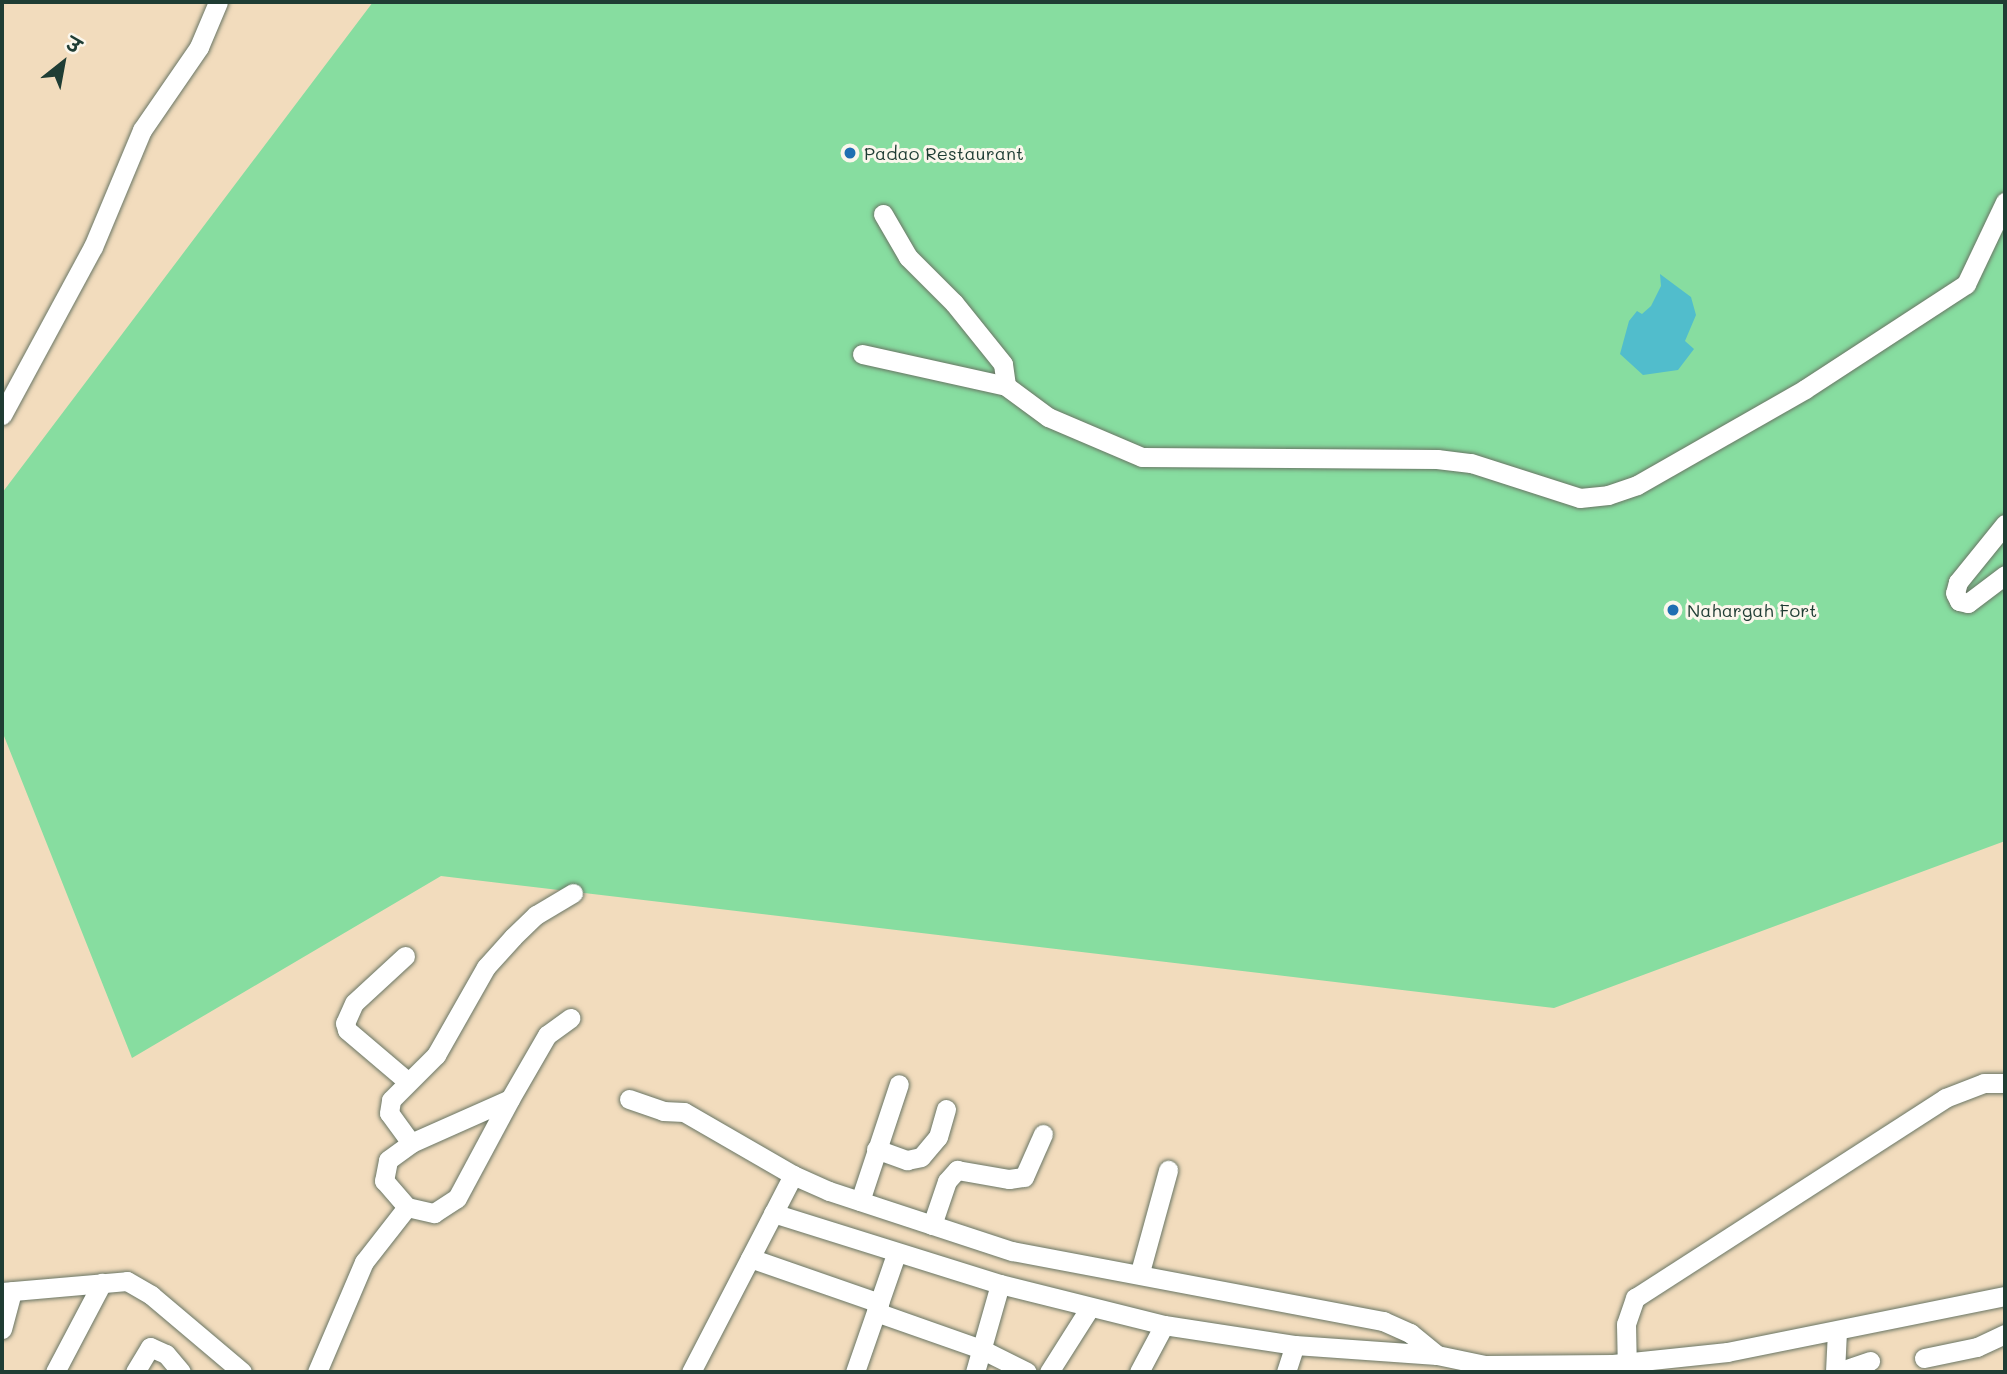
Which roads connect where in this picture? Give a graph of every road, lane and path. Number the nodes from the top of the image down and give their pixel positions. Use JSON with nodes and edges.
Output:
{"nodes":[{"id":1,"x":218,"y":2,"type":"edge"},
{"id":2,"x":2005,"y":202,"type":"edge"},
{"id":3,"x":883,"y":214,"type":"dead end"},
{"id":4,"x":862,"y":354,"type":"dead end"},
{"id":5,"x":1006,"y":386,"type":"junction"},
{"id":6,"x":2,"y":415,"type":"edge"},
{"id":7,"x":2005,"y":524,"type":"edge"},
{"id":8,"x":2005,"y":575,"type":"edge"},
{"id":9,"x":573,"y":893,"type":"dead end"},
{"id":10,"x":405,"y":956,"type":"dead end"},
{"id":11,"x":570,"y":1018,"type":"dead end"},
{"id":12,"x":408,"y":1082,"type":"junction"},
{"id":13,"x":2005,"y":1083,"type":"edge"},
{"id":14,"x":899,"y":1084,"type":"dead end"},
{"id":15,"x":510,"y":1099,"type":"junction"},
{"id":16,"x":629,"y":1099,"type":"dead end"},
{"id":17,"x":946,"y":1110,"type":"dead end"},
{"id":18,"x":1043,"y":1135,"type":"dead end"},
{"id":19,"x":411,"y":1143,"type":"junction"},
{"id":20,"x":876,"y":1149,"type":"junction"},
{"id":21,"x":1168,"y":1170,"type":"dead end"},
{"id":22,"x":793,"y":1175,"type":"junction"},
{"id":23,"x":860,"y":1202,"type":"junction"},
{"id":24,"x":407,"y":1207,"type":"junction"},
{"id":25,"x":773,"y":1213,"type":"junction"},
{"id":26,"x":932,"y":1225,"type":"junction"},
{"id":27,"x":896,"y":1254,"type":"junction"},
{"id":28,"x":750,"y":1258,"type":"junction"},
{"id":29,"x":1140,"y":1272,"type":"junction"},
{"id":30,"x":102,"y":1283,"type":"junction"},
{"id":31,"x":1000,"y":1284,"type":"junction"},
{"id":32,"x":7,"y":1292,"type":"edge"},
{"id":33,"x":2005,"y":1296,"type":"edge"},
{"id":34,"x":877,"y":1307,"type":"junction"},
{"id":35,"x":1089,"y":1309,"type":"junction"},
{"id":36,"x":1164,"y":1325,"type":"junction"},
{"id":37,"x":2,"y":1329,"type":"edge"},
{"id":38,"x":1837,"y":1331,"type":"junction"},
{"id":39,"x":2005,"y":1334,"type":"edge"},
{"id":40,"x":1294,"y":1345,"type":"junction"},
{"id":41,"x":982,"y":1349,"type":"junction"},
{"id":42,"x":1410,"y":1353,"type":"junction"},
{"id":43,"x":1437,"y":1355,"type":"junction"},
{"id":44,"x":1870,"y":1362,"type":"dead end"},
{"id":45,"x":1937,"y":1362,"type":"edge"},
{"id":46,"x":1686,"y":1364,"type":"edge"},
{"id":47,"x":1626,"y":1367,"type":"edge"},
{"id":48,"x":1484,"y":1369,"type":"edge"},
{"id":49,"x":1567,"y":1370,"type":"edge"},
{"id":50,"x":55,"y":1372,"type":"edge"},
{"id":51,"x":135,"y":1372,"type":"edge"},
{"id":52,"x":181,"y":1372,"type":"edge"},
{"id":53,"x":242,"y":1372,"type":"edge"},
{"id":54,"x":317,"y":1372,"type":"edge"},
{"id":55,"x":691,"y":1372,"type":"edge"},
{"id":56,"x":855,"y":1372,"type":"edge"},
{"id":57,"x":975,"y":1372,"type":"edge"},
{"id":58,"x":1027,"y":1372,"type":"edge"},
{"id":59,"x":1049,"y":1372,"type":"edge"},
{"id":60,"x":1139,"y":1372,"type":"edge"},
{"id":61,"x":1286,"y":1372,"type":"edge"},
{"id":62,"x":1402,"y":1372,"type":"edge"},
{"id":63,"x":1836,"y":1372,"type":"edge"}],
"edges":[{"from":1,"to":6,"type":"street"},
{"from":2,"to":5,"type":"street"},
{"from":3,"to":5,"type":"street"},
{"from":4,"to":5,"type":"street"},
{"from":7,"to":8,"type":"street"},
{"from":9,"to":12,"type":"street"},
{"from":10,"to":12,"type":"street"},
{"from":11,"to":15,"type":"street"},
{"from":12,"to":19,"type":"street"},
{"from":13,"to":47,"type":"street"},
{"from":14,"to":20,"type":"street"},
{"from":15,"to":19,"type":"street"},
{"from":15,"to":24,"type":"street"},
{"from":16,"to":22,"type":"street"},
{"from":17,"to":20,"type":"street"},
{"from":18,"to":26,"type":"street"},
{"from":19,"to":24,"type":"street"},
{"from":20,"to":23,"type":"street"},
{"from":21,"to":29,"type":"street"},
{"from":22,"to":23,"type":"street"},
{"from":22,"to":25,"type":"street"},
{"from":23,"to":26,"type":"street"},
{"from":24,"to":54,"type":"street"},
{"from":25,"to":27,"type":"street"},
{"from":25,"to":28,"type":"street"},
{"from":26,"to":29,"type":"street"},
{"from":27,"to":31,"type":"street"},
{"from":27,"to":34,"type":"street"},
{"from":28,"to":34,"type":"street"},
{"from":28,"to":55,"type":"street"},
{"from":29,"to":43,"type":"street"},
{"from":30,"to":32,"type":"street"},
{"from":30,"to":50,"type":"street"},
{"from":30,"to":53,"type":"street"},
{"from":31,"to":35,"type":"street"},
{"from":31,"to":41,"type":"street"},
{"from":32,"to":37,"type":"street"},
{"from":33,"to":38,"type":"street"},
{"from":34,"to":41,"type":"street"},
{"from":34,"to":56,"type":"street"},
{"from":35,"to":36,"type":"street"},
{"from":35,"to":59,"type":"street"},
{"from":36,"to":40,"type":"street"},
{"from":36,"to":60,"type":"street"},
{"from":38,"to":46,"type":"street"},
{"from":38,"to":63,"type":"street"},
{"from":39,"to":45,"type":"street"},
{"from":40,"to":42,"type":"street"},
{"from":40,"to":61,"type":"street"},
{"from":41,"to":57,"type":"street"},
{"from":41,"to":58,"type":"street"},
{"from":42,"to":43,"type":"street"},
{"from":42,"to":62,"type":"street"},
{"from":43,"to":48,"type":"street"},
{"from":44,"to":63,"type":"street"},
{"from":46,"to":47,"type":"street"},
{"from":47,"to":49,"type":"street"},
{"from":48,"to":49,"type":"street"},
{"from":51,"to":52,"type":"street"}]}
